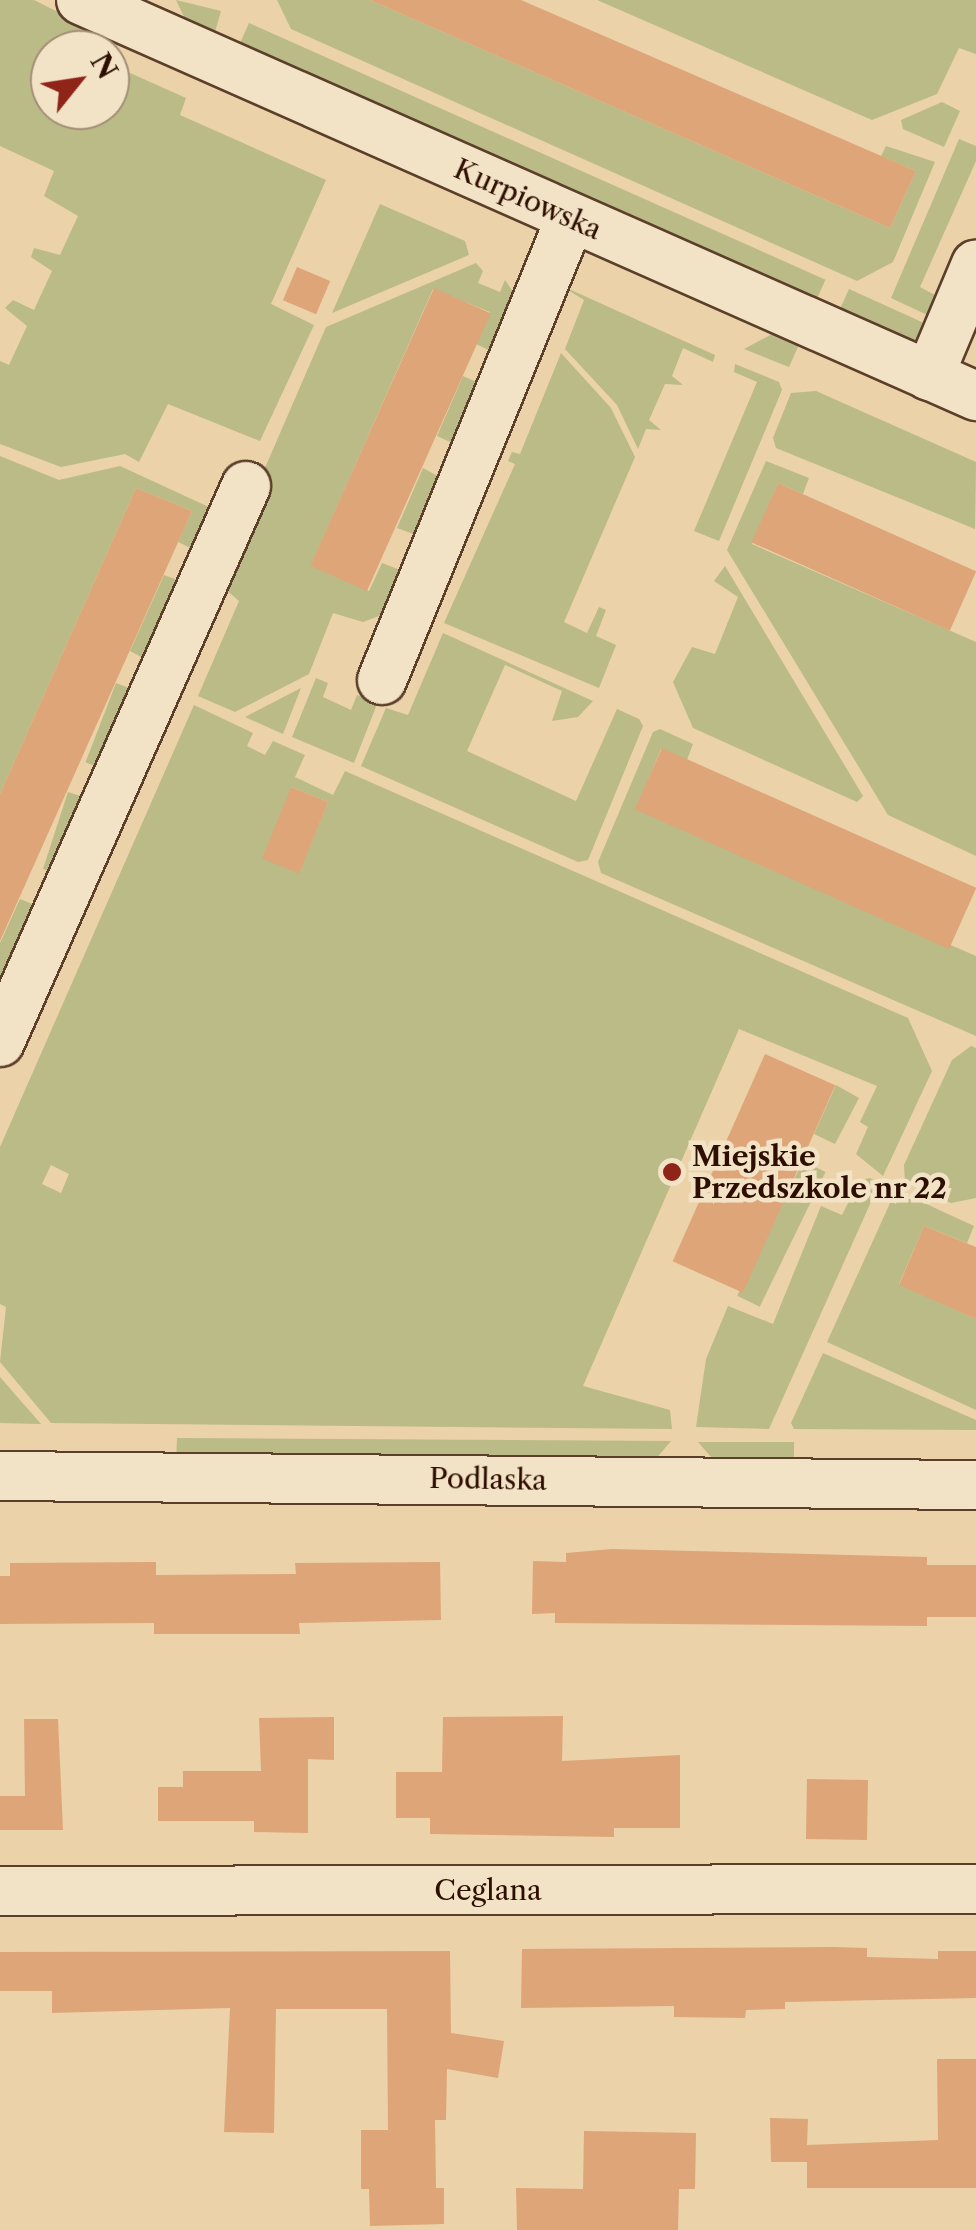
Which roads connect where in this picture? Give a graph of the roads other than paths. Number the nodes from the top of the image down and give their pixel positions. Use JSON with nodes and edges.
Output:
{"nodes":[{"id":1,"x":81,"y":0,"type":"edge"},
{"id":2,"x":151,"y":14,"type":"edge"},
{"id":3,"x":571,"y":218,"type":"junction"},
{"id":4,"x":976,"y":264,"type":"edge"},
{"id":5,"x":929,"y":376,"type":"junction"},
{"id":6,"x":976,"y":396,"type":"edge"},
{"id":7,"x":246,"y":486,"type":"dead end"},
{"id":8,"x":382,"y":680,"type":"dead end"},
{"id":9,"x":0,"y":1042,"type":"edge"},
{"id":10,"x":0,"y":1476,"type":"edge"},
{"id":11,"x":976,"y":1485,"type":"edge"},
{"id":12,"x":976,"y":1889,"type":"edge"},
{"id":13,"x":0,"y":1892,"type":"edge"}],
"edges":[{"from":1,"to":2,"type":"street","name":"Kurpiowska"},
{"from":2,"to":3,"type":"street","name":"Kurpiowska"},
{"from":3,"to":5,"type":"street","name":"Kurpiowska"},
{"from":3,"to":8,"type":"street"},
{"from":4,"to":5,"type":"street"},
{"from":5,"to":6,"type":"street","name":"Kurpiowska"},
{"from":7,"to":9,"type":"street"},
{"from":10,"to":11,"type":"street","name":"Podlaska"},
{"from":12,"to":13,"type":"street","name":"Ceglana"}]}
